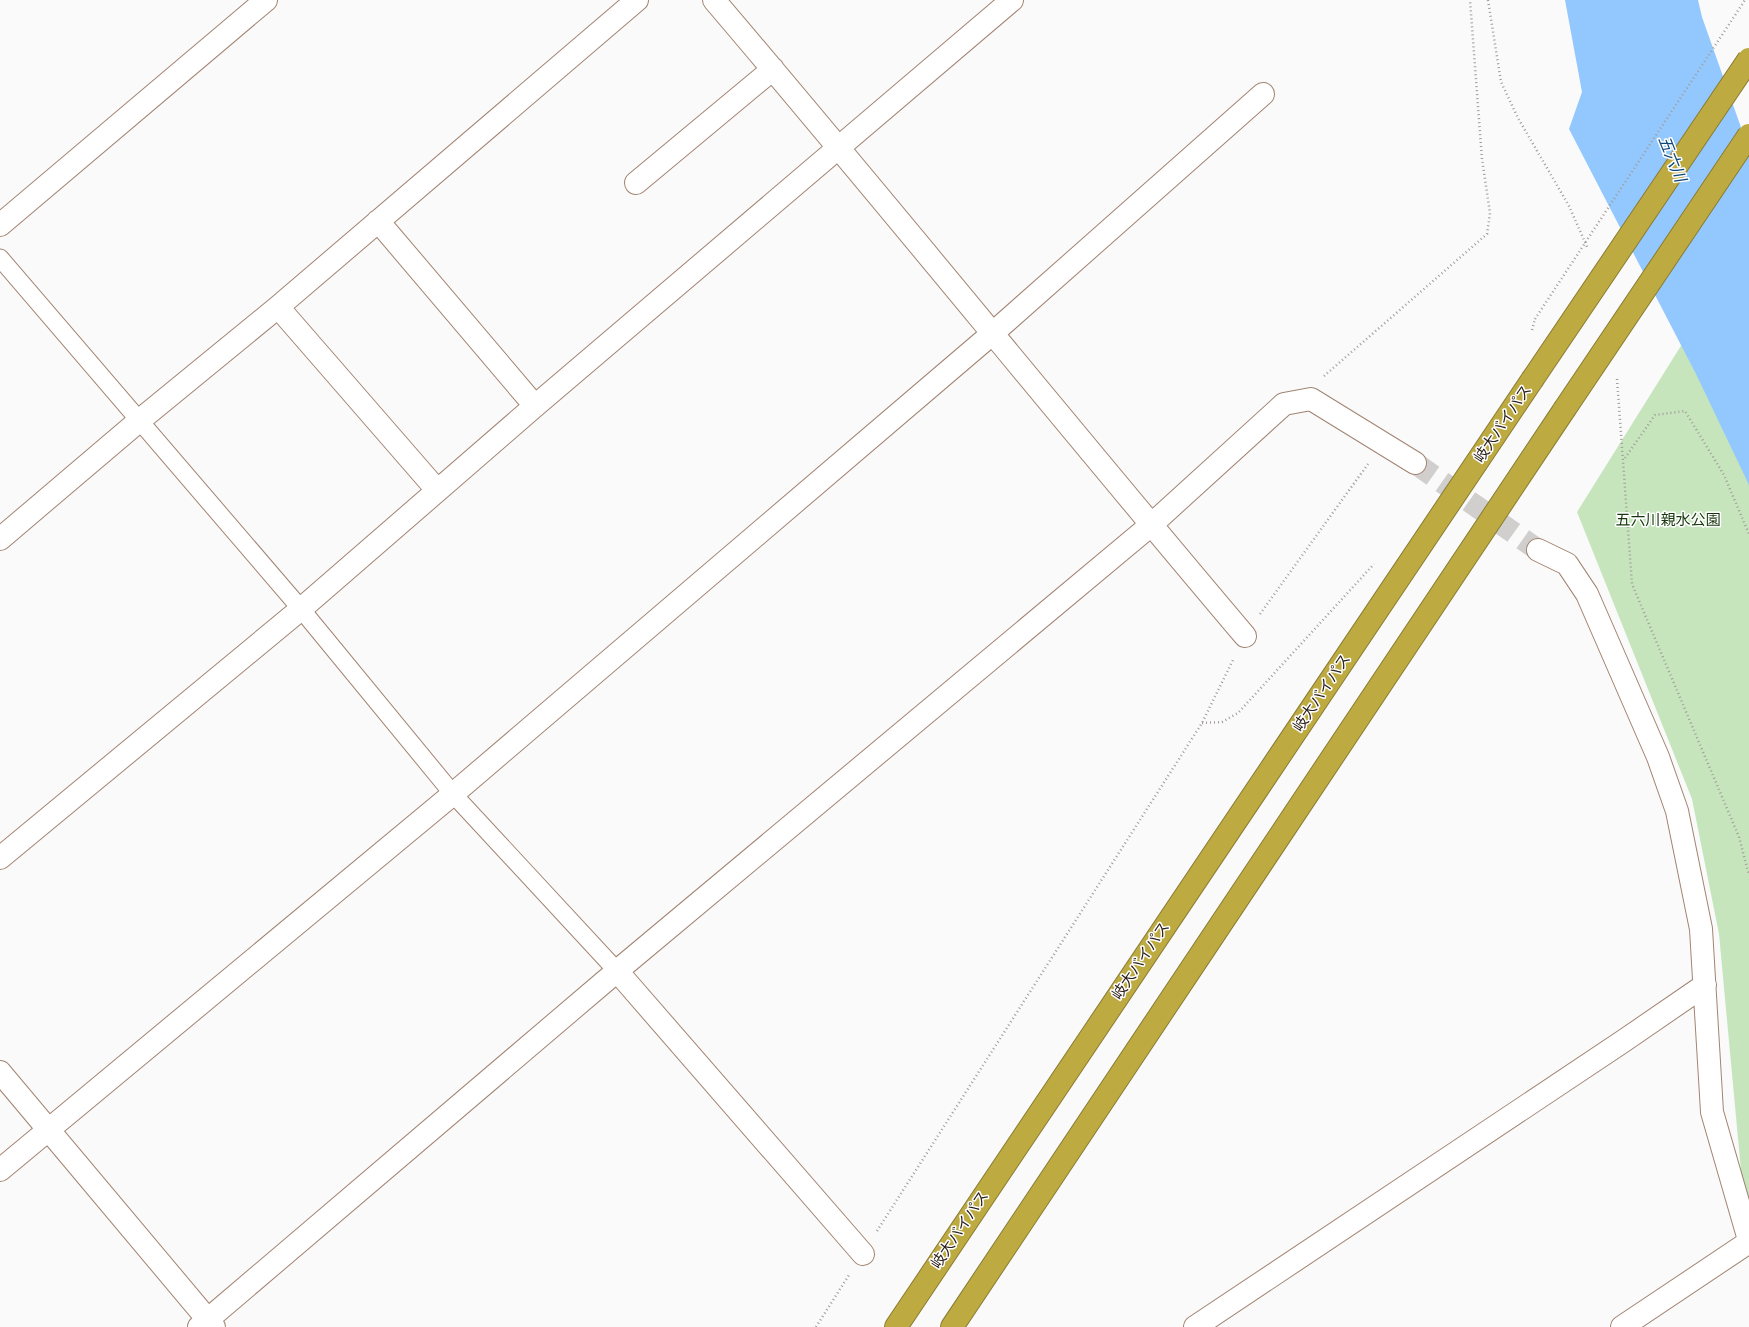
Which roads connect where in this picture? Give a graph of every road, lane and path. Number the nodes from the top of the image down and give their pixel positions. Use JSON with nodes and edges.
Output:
{"nodes":[{"id":1,"x":266,"y":0,"type":"edge"},
{"id":2,"x":637,"y":0,"type":"edge"},
{"id":3,"x":714,"y":0,"type":"edge"},
{"id":4,"x":1012,"y":0,"type":"edge"},
{"id":5,"x":1470,"y":0,"type":"edge"},
{"id":6,"x":1488,"y":0,"type":"edge"},
{"id":7,"x":1745,"y":0,"type":"edge"},
{"id":8,"x":1749,"y":59,"type":"edge"},
{"id":9,"x":773,"y":69,"type":"junction"},
{"id":10,"x":1263,"y":94,"type":"dead end"},
{"id":11,"x":1749,"y":135,"type":"edge"},
{"id":12,"x":839,"y":146,"type":"junction"},
{"id":13,"x":636,"y":183,"type":"dead end"},
{"id":14,"x":378,"y":221,"type":"junction"},
{"id":15,"x":0,"y":225,"type":"edge"},
{"id":16,"x":1588,"y":249,"type":"dead end"},
{"id":17,"x":0,"y":258,"type":"edge"},
{"id":18,"x":278,"y":307,"type":"junction"},
{"id":19,"x":1531,"y":332,"type":"dead end"},
{"id":20,"x":993,"y":333,"type":"junction"},
{"id":21,"x":1617,"y":371,"type":"dead end"},
{"id":22,"x":1311,"y":400,"type":"junction"},
{"id":23,"x":535,"y":406,"type":"junction"},
{"id":24,"x":140,"y":420,"type":"junction"},
{"id":25,"x":1383,"y":443,"type":"junction"},
{"id":26,"x":1624,"y":459,"type":"junction"},
{"id":27,"x":1415,"y":463,"type":"tunnel mouth"},
{"id":28,"x":437,"y":490,"type":"junction"},
{"id":29,"x":1150,"y":525,"type":"junction"},
{"id":30,"x":1749,"y":534,"type":"edge"},
{"id":31,"x":0,"y":539,"type":"edge"},
{"id":32,"x":1538,"y":550,"type":"tunnel mouth"},
{"id":33,"x":1375,"y":563,"type":"dead end"},
{"id":34,"x":301,"y":609,"type":"junction"},
{"id":35,"x":1245,"y":636,"type":"junction"},
{"id":36,"x":1202,"y":723,"type":"junction"},
{"id":37,"x":453,"y":794,"type":"junction"},
{"id":38,"x":0,"y":858,"type":"edge"},
{"id":39,"x":1749,"y":875,"type":"edge"},
{"id":40,"x":617,"y":971,"type":"junction"},
{"id":41,"x":1705,"y":985,"type":"junction"},
{"id":42,"x":0,"y":1072,"type":"edge"},
{"id":43,"x":49,"y":1131,"type":"junction"},
{"id":44,"x":0,"y":1170,"type":"edge"},
{"id":45,"x":1749,"y":1241,"type":"edge"},
{"id":46,"x":863,"y":1254,"type":"junction"},
{"id":47,"x":207,"y":1324,"type":"edge"},
{"id":48,"x":816,"y":1327,"type":"edge"},
{"id":49,"x":896,"y":1327,"type":"edge"},
{"id":50,"x":952,"y":1327,"type":"edge"},
{"id":51,"x":1195,"y":1327,"type":"edge"},
{"id":52,"x":1622,"y":1327,"type":"edge"}],
"edges":[{"from":1,"to":15,"type":"street"},
{"from":2,"to":14,"type":"street"},
{"from":3,"to":9,"type":"street"},
{"from":4,"to":12,"type":"street"},
{"from":5,"to":22,"type":"path"},
{"from":6,"to":16,"type":"path"},
{"from":7,"to":19,"type":"path","bridge":true},
{"from":8,"to":49,"type":"highway","name":"岐大バイパス","bridge":true},
{"from":9,"to":12,"type":"street"},
{"from":9,"to":13,"type":"street"},
{"from":10,"to":20,"type":"street"},
{"from":11,"to":50,"type":"highway","bridge":true},
{"from":12,"to":20,"type":"street"},
{"from":12,"to":23,"type":"street"},
{"from":14,"to":18,"type":"street"},
{"from":14,"to":23,"type":"street"},
{"from":17,"to":24,"type":"lane"},
{"from":18,"to":24,"type":"street"},
{"from":18,"to":28,"type":"street"},
{"from":20,"to":29,"type":"street"},
{"from":20,"to":37,"type":"street"},
{"from":21,"to":26,"type":"path"},
{"from":22,"to":25,"type":"street"},
{"from":22,"to":29,"type":"street"},
{"from":23,"to":28,"type":"street"},
{"from":24,"to":31,"type":"street"},
{"from":24,"to":34,"type":"lane"},
{"from":25,"to":27,"type":"street"},
{"from":25,"to":35,"type":"path"},
{"from":26,"to":30,"type":"path"},
{"from":26,"to":39,"type":"path"},
{"from":28,"to":34,"type":"street"},
{"from":29,"to":35,"type":"street"},
{"from":29,"to":40,"type":"street"},
{"from":32,"to":41,"type":"street"},
{"from":33,"to":36,"type":"path"},
{"from":34,"to":37,"type":"lane"},
{"from":34,"to":38,"type":"street"},
{"from":35,"to":36,"type":"path"},
{"from":36,"to":46,"type":"path"},
{"from":37,"to":40,"type":"lane"},
{"from":37,"to":43,"type":"street"},
{"from":40,"to":46,"type":"street"},
{"from":40,"to":47,"type":"street"},
{"from":41,"to":45,"type":"street"},
{"from":41,"to":51,"type":"street"},
{"from":42,"to":43,"type":"street"},
{"from":43,"to":44,"type":"street"},
{"from":43,"to":47,"type":"street"},
{"from":45,"to":52,"type":"street"},
{"from":46,"to":48,"type":"path"}]}
